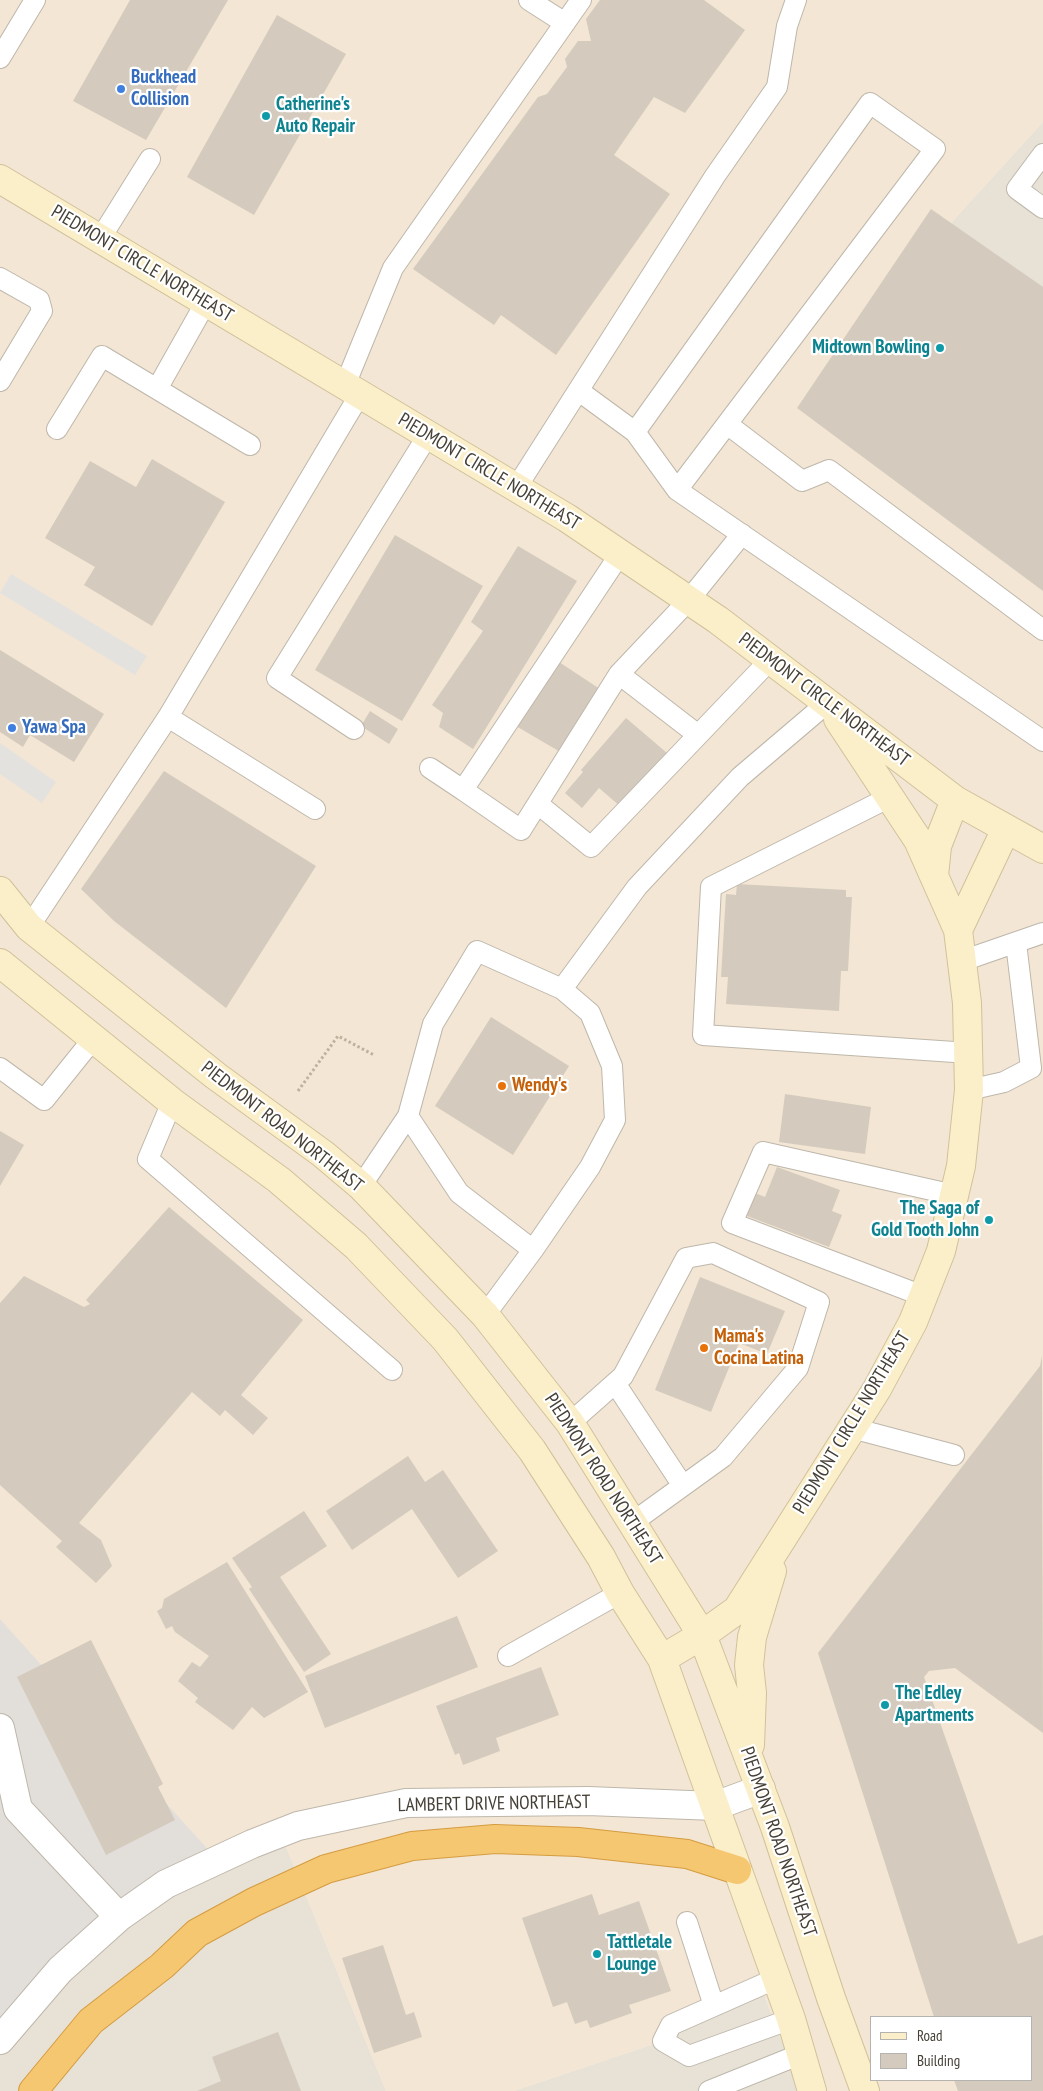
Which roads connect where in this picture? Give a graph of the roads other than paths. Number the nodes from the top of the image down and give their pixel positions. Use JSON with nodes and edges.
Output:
{"nodes":[{"id":1,"x":35,"y":0,"type":"edge"},
{"id":2,"x":529,"y":0,"type":"edge"},
{"id":3,"x":581,"y":0,"type":"edge"},
{"id":4,"x":796,"y":0,"type":"edge"},
{"id":5,"x":565,"y":23,"type":"junction"},
{"id":6,"x":0,"y":58,"type":"edge"},
{"id":7,"x":1043,"y":154,"type":"edge"},
{"id":8,"x":150,"y":159,"type":"dead end"},
{"id":9,"x":0,"y":179,"type":"edge"},
{"id":10,"x":1043,"y":208,"type":"edge"},
{"id":11,"x":100,"y":239,"type":"junction"},
{"id":12,"x":0,"y":278,"type":"edge"},
{"id":13,"x":206,"y":302,"type":"junction"},
{"id":14,"x":0,"y":381,"type":"edge"},
{"id":15,"x":158,"y":389,"type":"junction"},
{"id":16,"x":352,"y":390,"type":"junction"},
{"id":17,"x":579,"y":391,"type":"junction"},
{"id":18,"x":727,"y":424,"type":"junction"},
{"id":19,"x":56,"y":429,"type":"dead end"},
{"id":20,"x":635,"y":432,"type":"junction"},
{"id":21,"x":428,"y":435,"type":"junction"},
{"id":22,"x":250,"y":445,"type":"dead end"},
{"id":23,"x":516,"y":488,"type":"junction"},
{"id":24,"x":677,"y":490,"type":"junction"},
{"id":25,"x":742,"y":534,"type":"junction"},
{"id":26,"x":620,"y":554,"type":"junction"},
{"id":27,"x":688,"y":601,"type":"junction"},
{"id":28,"x":1043,"y":630,"type":"edge"},
{"id":29,"x":770,"y":660,"type":"junction"},
{"id":30,"x":619,"y":674,"type":"junction"},
{"id":31,"x":827,"y":703,"type":"junction"},
{"id":32,"x":168,"y":716,"type":"junction"},
{"id":33,"x":354,"y":729,"type":"dead end"},
{"id":34,"x":698,"y":736,"type":"junction"},
{"id":35,"x":1043,"y":741,"type":"edge"},
{"id":36,"x":430,"y":768,"type":"dead end"},
{"id":37,"x":463,"y":790,"type":"junction"},
{"id":38,"x":890,"y":797,"type":"junction"},
{"id":39,"x":955,"y":800,"type":"junction"},
{"id":40,"x":538,"y":804,"type":"junction"},
{"id":41,"x":315,"y":809,"type":"dead end"},
{"id":42,"x":1006,"y":829,"type":"junction"},
{"id":43,"x":1043,"y":849,"type":"edge"},
{"id":44,"x":934,"y":876,"type":"junction"},
{"id":45,"x":0,"y":891,"type":"edge"},
{"id":46,"x":29,"y":927,"type":"junction"},
{"id":47,"x":958,"y":930,"type":"junction"},
{"id":48,"x":1043,"y":933,"type":"edge"},
{"id":49,"x":1016,"y":942,"type":"junction"},
{"id":50,"x":962,"y":961,"type":"junction"},
{"id":51,"x":3,"y":972,"type":"edge"},
{"id":52,"x":562,"y":989,"type":"junction"},
{"id":53,"x":93,"y":1039,"type":"junction"},
{"id":54,"x":969,"y":1053,"type":"junction"},
{"id":55,"x":1037,"y":1065,"type":"edge"},
{"id":56,"x":0,"y":1068,"type":"edge"},
{"id":57,"x":969,"y":1090,"type":"junction"},
{"id":58,"x":172,"y":1102,"type":"junction"},
{"id":59,"x":408,"y":1116,"type":"junction"},
{"id":60,"x":361,"y":1186,"type":"junction"},
{"id":61,"x":954,"y":1195,"type":"junction"},
{"id":62,"x":534,"y":1250,"type":"junction"},
{"id":63,"x":923,"y":1296,"type":"junction"},
{"id":64,"x":484,"y":1314,"type":"junction"},
{"id":65,"x":392,"y":1370,"type":"dead end"},
{"id":66,"x":615,"y":1383,"type":"junction"},
{"id":67,"x":570,"y":1423,"type":"junction"},
{"id":68,"x":852,"y":1428,"type":"junction"},
{"id":69,"x":954,"y":1455,"type":"dead end"},
{"id":70,"x":683,"y":1486,"type":"junction"},
{"id":71,"x":633,"y":1522,"type":"junction"},
{"id":72,"x":781,"y":1539,"type":"junction"},
{"id":73,"x":620,"y":1593,"type":"junction"},
{"id":74,"x":702,"y":1635,"type":"junction"},
{"id":75,"x":508,"y":1656,"type":"dead end"},
{"id":76,"x":662,"y":1659,"type":"junction"},
{"id":77,"x":0,"y":1728,"type":"edge"},
{"id":78,"x":749,"y":1757,"type":"junction"},
{"id":79,"x":761,"y":1789,"type":"junction"},
{"id":80,"x":7,"y":1799,"type":"edge"},
{"id":81,"x":715,"y":1806,"type":"junction"},
{"id":82,"x":737,"y":1870,"type":"junction"},
{"id":83,"x":119,"y":1918,"type":"junction"},
{"id":84,"x":687,"y":1922,"type":"dead end"},
{"id":85,"x":775,"y":1980,"type":"junction"},
{"id":86,"x":714,"y":2006,"type":"junction"},
{"id":87,"x":791,"y":2019,"type":"junction"},
{"id":88,"x":0,"y":2040,"type":"edge"},
{"id":89,"x":801,"y":2054,"type":"junction"},
{"id":90,"x":34,"y":2091,"type":"edge"},
{"id":91,"x":709,"y":2091,"type":"edge"},
{"id":92,"x":812,"y":2091,"type":"edge"},
{"id":93,"x":865,"y":2091,"type":"edge"}],
"edges":[{"from":1,"to":6,"type":"lane"},
{"from":2,"to":5,"type":"lane"},
{"from":3,"to":5,"type":"lane"},
{"from":4,"to":17,"type":"lane"},
{"from":5,"to":16,"type":"lane"},
{"from":7,"to":10,"type":"lane"},
{"from":8,"to":11,"type":"lane"},
{"from":9,"to":11,"type":"main road","name":"PIEDMONT CIRCLE NORTHEAST"},
{"from":11,"to":13,"type":"main road","name":"PIEDMONT CIRCLE NORTHEAST"},
{"from":12,"to":14,"type":"lane"},
{"from":13,"to":15,"type":"lane"},
{"from":13,"to":16,"type":"main road","name":"PIEDMONT CIRCLE NORTHEAST"},
{"from":15,"to":19,"type":"lane"},
{"from":15,"to":22,"type":"lane"},
{"from":16,"to":21,"type":"main road","name":"PIEDMONT CIRCLE NORTHEAST"},
{"from":16,"to":32,"type":"lane"},
{"from":17,"to":20,"type":"lane"},
{"from":17,"to":23,"type":"lane"},
{"from":18,"to":20,"type":"lane"},
{"from":18,"to":24,"type":"lane"},
{"from":18,"to":28,"type":"lane"},
{"from":20,"to":24,"type":"lane"},
{"from":21,"to":23,"type":"main road","name":"PIEDMONT CIRCLE NORTHEAST"},
{"from":21,"to":33,"type":"lane"},
{"from":23,"to":26,"type":"main road","name":"PIEDMONT CIRCLE NORTHEAST"},
{"from":24,"to":25,"type":"lane"},
{"from":25,"to":27,"type":"lane"},
{"from":25,"to":35,"type":"lane"},
{"from":26,"to":27,"type":"main road","name":"PIEDMONT CIRCLE NORTHEAST"},
{"from":26,"to":37,"type":"lane"},
{"from":27,"to":29,"type":"main road","name":"PIEDMONT CIRCLE NORTHEAST"},
{"from":27,"to":30,"type":"lane"},
{"from":29,"to":31,"type":"main road","name":"PIEDMONT CIRCLE NORTHEAST"},
{"from":29,"to":34,"type":"lane"},
{"from":30,"to":34,"type":"lane"},
{"from":30,"to":40,"type":"lane"},
{"from":31,"to":38,"type":"main road"},
{"from":31,"to":39,"type":"main road","name":"PIEDMONT CIRCLE NORTHEAST"},
{"from":31,"to":52,"type":"lane"},
{"from":32,"to":41,"type":"lane"},
{"from":32,"to":46,"type":"lane"},
{"from":34,"to":40,"type":"lane"},
{"from":36,"to":37,"type":"lane"},
{"from":37,"to":40,"type":"lane"},
{"from":38,"to":44,"type":"main road"},
{"from":38,"to":54,"type":"lane"},
{"from":39,"to":42,"type":"main road","name":"PIEDMONT CIRCLE NORTHEAST"},
{"from":39,"to":44,"type":"main road","name":"PIEDMONT CIRCLE NORTHEAST"},
{"from":42,"to":43,"type":"main road","name":"PIEDMONT CIRCLE NORTHEAST"},
{"from":42,"to":47,"type":"main road"},
{"from":44,"to":47,"type":"main road","name":"PIEDMONT CIRCLE NORTHEAST"},
{"from":45,"to":46,"type":"main road","name":"PIEDMONT ROAD NORTHEAST"},
{"from":46,"to":60,"type":"main road","name":"PIEDMONT ROAD NORTHEAST"},
{"from":47,"to":50,"type":"main road","name":"PIEDMONT CIRCLE NORTHEAST"},
{"from":48,"to":49,"type":"lane"},
{"from":49,"to":50,"type":"lane"},
{"from":49,"to":55,"type":"lane"},
{"from":50,"to":54,"type":"main road","name":"PIEDMONT CIRCLE NORTHEAST"},
{"from":51,"to":53,"type":"main road"},
{"from":52,"to":59,"type":"lane"},
{"from":52,"to":62,"type":"lane"},
{"from":53,"to":56,"type":"lane"},
{"from":53,"to":58,"type":"main road"},
{"from":54,"to":57,"type":"main road","name":"PIEDMONT CIRCLE NORTHEAST"},
{"from":55,"to":57,"type":"lane"},
{"from":57,"to":61,"type":"main road","name":"PIEDMONT CIRCLE NORTHEAST"},
{"from":58,"to":65,"type":"lane"},
{"from":58,"to":73,"type":"main road"},
{"from":59,"to":60,"type":"lane"},
{"from":59,"to":62,"type":"lane"},
{"from":60,"to":64,"type":"main road","name":"PIEDMONT ROAD NORTHEAST"},
{"from":61,"to":63,"type":"main road","name":"PIEDMONT CIRCLE NORTHEAST"},
{"from":61,"to":63,"type":"lane"},
{"from":62,"to":64,"type":"lane"},
{"from":63,"to":68,"type":"main road","name":"PIEDMONT CIRCLE NORTHEAST"},
{"from":64,"to":67,"type":"main road","name":"PIEDMONT ROAD NORTHEAST"},
{"from":66,"to":67,"type":"lane"},
{"from":66,"to":70,"type":"lane"},
{"from":66,"to":70,"type":"lane"},
{"from":67,"to":71,"type":"main road","name":"PIEDMONT ROAD NORTHEAST"},
{"from":68,"to":69,"type":"lane"},
{"from":68,"to":72,"type":"main road","name":"PIEDMONT CIRCLE NORTHEAST"},
{"from":70,"to":71,"type":"lane"},
{"from":71,"to":74,"type":"main road","name":"PIEDMONT ROAD NORTHEAST"},
{"from":72,"to":74,"type":"main road","name":"PIEDMONT CIRCLE NORTHEAST"},
{"from":72,"to":78,"type":"main road"},
{"from":73,"to":75,"type":"lane"},
{"from":73,"to":76,"type":"main road"},
{"from":74,"to":76,"type":"main road","name":"PIEDMONT CIRCLE NORTHEAST"},
{"from":74,"to":78,"type":"main road","name":"PIEDMONT ROAD NORTHEAST"},
{"from":76,"to":81,"type":"main road"},
{"from":77,"to":80,"type":"street"},
{"from":78,"to":79,"type":"main road","name":"PIEDMONT ROAD NORTHEAST"},
{"from":79,"to":81,"type":"street","name":"LAMBERT DRIVE NORTHEAST"},
{"from":79,"to":93,"type":"main road","name":"PIEDMONT ROAD NORTHEAST"},
{"from":80,"to":83,"type":"street"},
{"from":81,"to":82,"type":"main road"},
{"from":81,"to":83,"type":"street","name":"LAMBERT DRIVE NORTHEAST"},
{"from":82,"to":85,"type":"main road"},
{"from":82,"to":90,"type":"highway"},
{"from":83,"to":88,"type":"street","name":"LAMBERT DRIVE NORTHEAST"},
{"from":84,"to":86,"type":"lane"},
{"from":85,"to":86,"type":"lane"},
{"from":85,"to":87,"type":"main road"},
{"from":86,"to":87,"type":"lane"},
{"from":87,"to":89,"type":"main road"},
{"from":89,"to":91,"type":"lane"},
{"from":89,"to":92,"type":"main road"}]}
